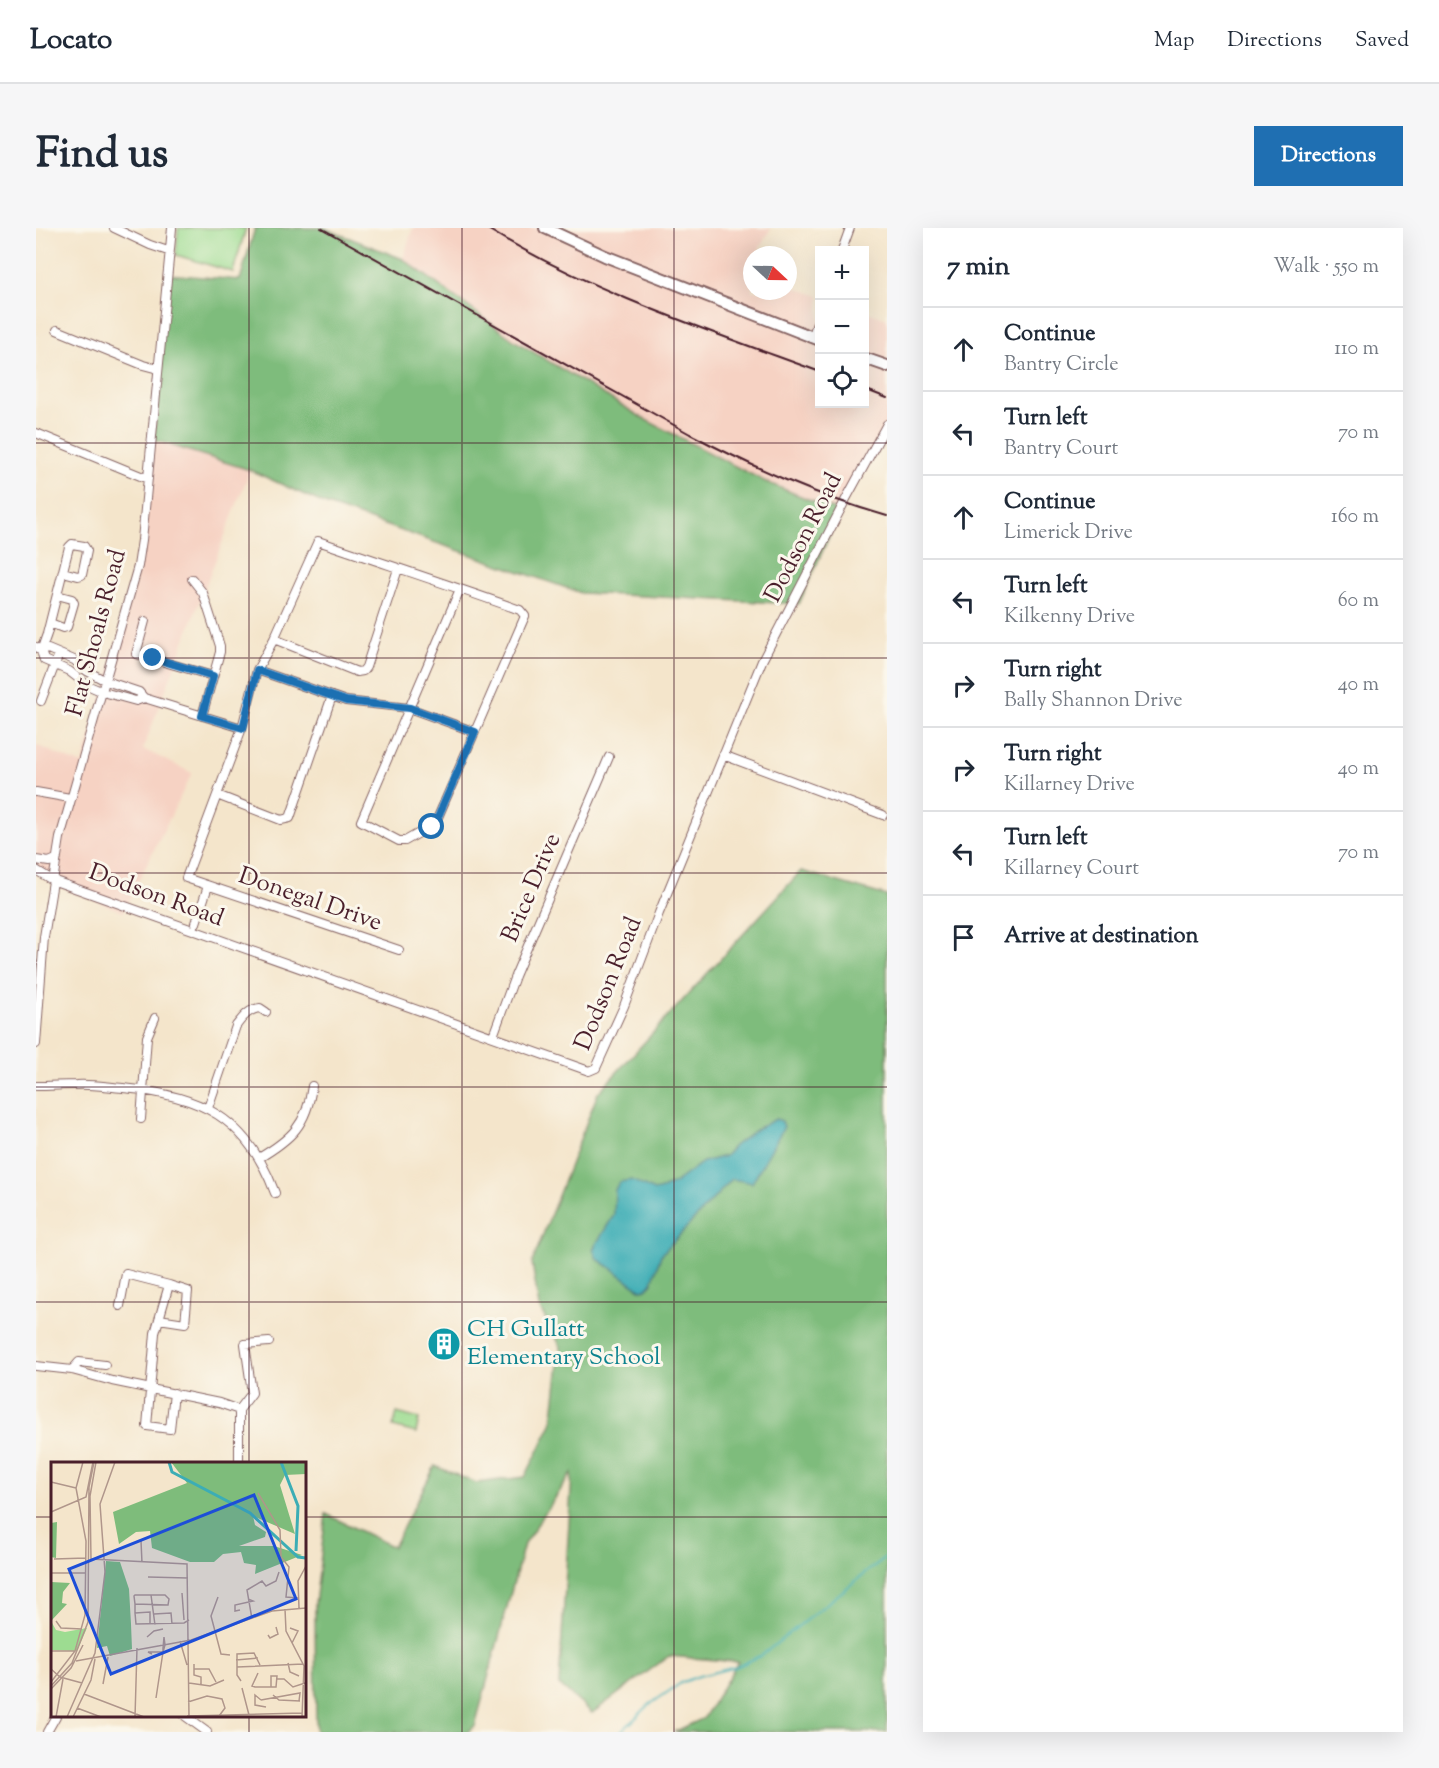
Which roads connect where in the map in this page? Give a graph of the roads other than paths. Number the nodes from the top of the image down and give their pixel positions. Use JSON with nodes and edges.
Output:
{"nodes":[{"id":1,"x":114,"y":228,"type":"edge"},
{"id":2,"x":172,"y":228,"type":"edge"},
{"id":3,"x":545,"y":228,"type":"edge"},
{"id":4,"x":850,"y":228,"type":"edge"},
{"id":5,"x":843,"y":246,"type":"edge"},
{"id":6,"x":168,"y":251,"type":"junction"},
{"id":7,"x":57,"y":330,"type":"dead end"},
{"id":8,"x":815,"y":339,"type":"edge"},
{"id":9,"x":869,"y":360,"type":"edge"},
{"id":10,"x":887,"y":366,"type":"edge"},
{"id":11,"x":158,"y":369,"type":"junction"},
{"id":12,"x":887,"y":424,"type":"edge"},
{"id":13,"x":36,"y":434,"type":"edge"},
{"id":14,"x":148,"y":479,"type":"junction"},
{"id":15,"x":398,"y":569,"type":"junction"},
{"id":16,"x":63,"y":572,"type":"dead end"},
{"id":17,"x":192,"y":579,"type":"dead end"},
{"id":18,"x":460,"y":589,"type":"junction"},
{"id":19,"x":57,"y":595,"type":"junction"},
{"id":20,"x":145,"y":621,"type":"dead end"},
{"id":21,"x":50,"y":624,"type":"junction"},
{"id":22,"x":274,"y":639,"type":"junction"},
{"id":23,"x":38,"y":649,"type":"edge"},
{"id":24,"x":59,"y":654,"type":"junction"},
{"id":25,"x":55,"y":665,"type":"junction"},
{"id":26,"x":257,"y":670,"type":"junction"},
{"id":27,"x":213,"y":676,"type":"junction"},
{"id":28,"x":106,"y":681,"type":"junction"},
{"id":29,"x":103,"y":692,"type":"junction"},
{"id":30,"x":122,"y":692,"type":"junction"},
{"id":31,"x":332,"y":696,"type":"junction"},
{"id":32,"x":41,"y":701,"type":"dead end"},
{"id":33,"x":410,"y":708,"type":"junction"},
{"id":34,"x":202,"y":716,"type":"junction"},
{"id":35,"x":243,"y":728,"type":"junction"},
{"id":36,"x":475,"y":732,"type":"junction"},
{"id":37,"x":723,"y":755,"type":"junction"},
{"id":38,"x":609,"y":757,"type":"dead end"},
{"id":39,"x":36,"y":792,"type":"edge"},
{"id":40,"x":217,"y":795,"type":"junction"},
{"id":41,"x":70,"y":798,"type":"junction"},
{"id":42,"x":883,"y":814,"type":"dead end"},
{"id":43,"x":56,"y":859,"type":"junction"},
{"id":44,"x":36,"y":860,"type":"edge"},
{"id":45,"x":36,"y":870,"type":"edge"},
{"id":46,"x":52,"y":880,"type":"junction"},
{"id":47,"x":208,"y":886,"type":"junction"},
{"id":48,"x":196,"y":923,"type":"dead end"},
{"id":49,"x":399,"y":950,"type":"dead end"},
{"id":50,"x":266,"y":1012,"type":"dead end"},
{"id":51,"x":154,"y":1018,"type":"dead end"},
{"id":52,"x":493,"y":1036,"type":"junction"},
{"id":53,"x":36,"y":1044,"type":"edge"},
{"id":54,"x":36,"y":1086,"type":"edge"},
{"id":55,"x":312,"y":1086,"type":"dead end"},
{"id":56,"x":143,"y":1090,"type":"junction"},
{"id":57,"x":208,"y":1108,"type":"junction"},
{"id":58,"x":141,"y":1119,"type":"dead end"},
{"id":59,"x":259,"y":1158,"type":"junction"},
{"id":60,"x":275,"y":1193,"type":"dead end"},
{"id":61,"x":169,"y":1285,"type":"junction"},
{"id":62,"x":120,"y":1306,"type":"dead end"},
{"id":63,"x":159,"y":1320,"type":"junction"},
{"id":64,"x":269,"y":1342,"type":"dead end"},
{"id":65,"x":105,"y":1365,"type":"dead end"},
{"id":66,"x":36,"y":1366,"type":"edge"},
{"id":67,"x":72,"y":1370,"type":"junction"},
{"id":68,"x":150,"y":1389,"type":"junction"},
{"id":69,"x":174,"y":1394,"type":"junction"},
{"id":70,"x":239,"y":1410,"type":"junction"},
{"id":71,"x":239,"y":1462,"type":"edge"},
{"id":72,"x":55,"y":1717,"type":"edge"},
{"id":73,"x":185,"y":1717,"type":"edge"},
{"id":74,"x":47,"y":1732,"type":"edge"},
{"id":75,"x":207,"y":1732,"type":"edge"}],
"edges":[{"from":1,"to":6,"type":"street"},
{"from":2,"to":6,"type":"street","name":"Flat Shoals Road"},
{"from":3,"to":8,"type":"main road"},
{"from":4,"to":5,"type":"street"},
{"from":6,"to":11,"type":"street","name":"Flat Shoals Road"},
{"from":7,"to":11,"type":"street"},
{"from":9,"to":10,"type":"main road"},
{"from":11,"to":14,"type":"street","name":"Flat Shoals Road"},
{"from":12,"to":37,"type":"street","name":"Dodson Road"},
{"from":13,"to":14,"type":"street"},
{"from":14,"to":28,"type":"street","name":"Flat Shoals Road"},
{"from":15,"to":18,"type":"street"},
{"from":15,"to":22,"type":"street"},
{"from":15,"to":22,"type":"street"},
{"from":16,"to":19,"type":"street"},
{"from":17,"to":27,"type":"street"},
{"from":18,"to":33,"type":"street"},
{"from":18,"to":36,"type":"street"},
{"from":19,"to":21,"type":"street"},
{"from":19,"to":21,"type":"street"},
{"from":20,"to":27,"type":"street"},
{"from":21,"to":23,"type":"street"},
{"from":22,"to":26,"type":"street"},
{"from":23,"to":24,"type":"street"},
{"from":23,"to":25,"type":"street"},
{"from":24,"to":25,"type":"street"},
{"from":24,"to":28,"type":"street"},
{"from":25,"to":29,"type":"street"},
{"from":25,"to":32,"type":"street"},
{"from":26,"to":31,"type":"street"},
{"from":26,"to":35,"type":"street"},
{"from":27,"to":34,"type":"street"},
{"from":28,"to":29,"type":"street","name":"Flat Shoals Road"},
{"from":28,"to":30,"type":"street"},
{"from":29,"to":30,"type":"street"},
{"from":29,"to":41,"type":"street","name":"Flat Shoals Road"},
{"from":30,"to":34,"type":"street"},
{"from":31,"to":33,"type":"street"},
{"from":31,"to":40,"type":"street"},
{"from":33,"to":36,"type":"street"},
{"from":33,"to":36,"type":"street"},
{"from":34,"to":35,"type":"street"},
{"from":35,"to":40,"type":"street"},
{"from":37,"to":42,"type":"street"},
{"from":37,"to":52,"type":"street","name":"Dodson Road"},
{"from":38,"to":52,"type":"street","name":"Brice Drive"},
{"from":39,"to":41,"type":"street"},
{"from":40,"to":47,"type":"street","name":"Donegal Drive"},
{"from":41,"to":43,"type":"street","name":"Flat Shoals Road"},
{"from":43,"to":44,"type":"street"},
{"from":43,"to":46,"type":"street","name":"Flat Shoals Road"},
{"from":45,"to":46,"type":"street","name":"Dodson Road"},
{"from":46,"to":52,"type":"street","name":"Dodson Road"},
{"from":46,"to":53,"type":"street","name":"Flat Shoals Road"},
{"from":47,"to":48,"type":"street"},
{"from":47,"to":49,"type":"street","name":"Donegal Drive"},
{"from":50,"to":57,"type":"street"},
{"from":51,"to":56,"type":"street"},
{"from":54,"to":56,"type":"street"},
{"from":55,"to":59,"type":"street"},
{"from":56,"to":57,"type":"street"},
{"from":56,"to":58,"type":"street"},
{"from":57,"to":59,"type":"street"},
{"from":59,"to":60,"type":"street"},
{"from":61,"to":62,"type":"street"},
{"from":61,"to":63,"type":"street"},
{"from":61,"to":63,"type":"street"},
{"from":63,"to":68,"type":"street"},
{"from":64,"to":70,"type":"street"},
{"from":65,"to":67,"type":"street"},
{"from":66,"to":67,"type":"street"},
{"from":67,"to":68,"type":"street"},
{"from":68,"to":69,"type":"street"},
{"from":68,"to":69,"type":"street"},
{"from":69,"to":70,"type":"street"},
{"from":70,"to":71,"type":"street"},
{"from":72,"to":74,"type":"street"},
{"from":73,"to":75,"type":"street"}]}
